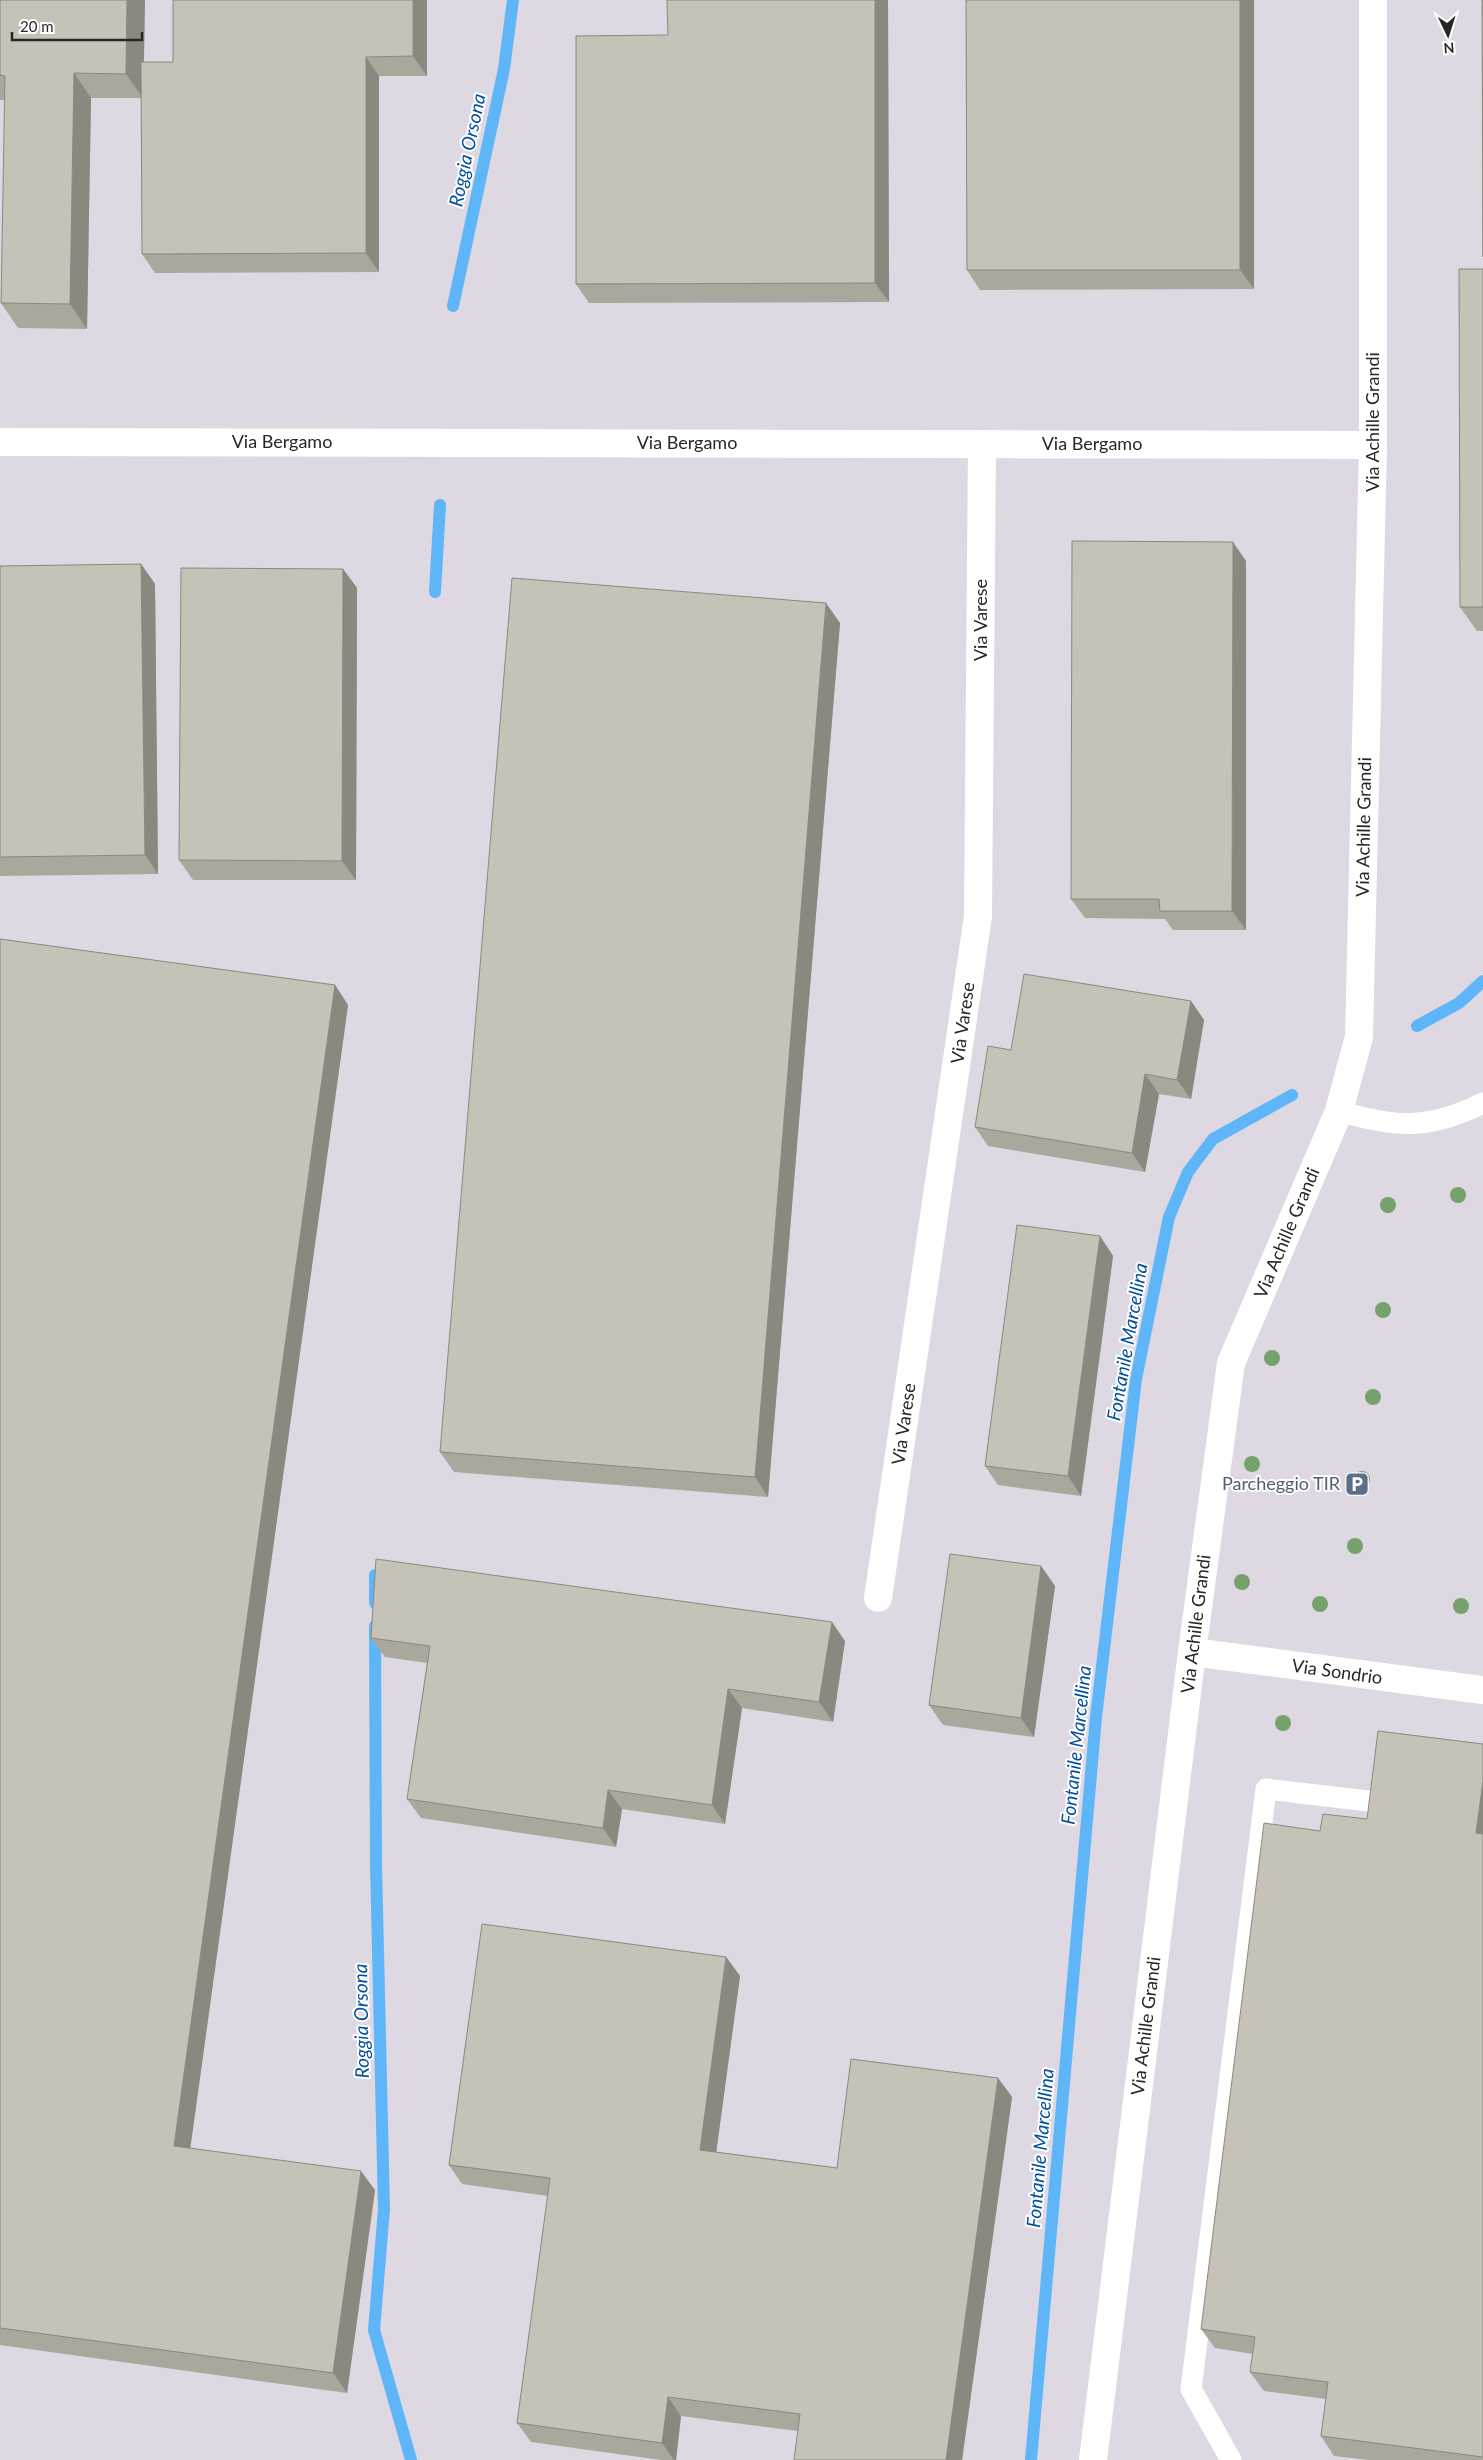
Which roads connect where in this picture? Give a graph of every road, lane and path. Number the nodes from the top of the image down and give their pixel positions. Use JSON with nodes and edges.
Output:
{"nodes":[{"id":1,"x":1373,"y":0,"type":"edge"},
{"id":2,"x":0,"y":442,"type":"edge"},
{"id":3,"x":982,"y":444,"type":"junction"},
{"id":4,"x":1374,"y":444,"type":"junction"},
{"id":5,"x":1483,"y":1104,"type":"edge"},
{"id":6,"x":1339,"y":1111,"type":"junction"},
{"id":7,"x":878,"y":1598,"type":"dead end"},
{"id":8,"x":1192,"y":1652,"type":"junction"},
{"id":9,"x":1483,"y":1690,"type":"edge"},
{"id":10,"x":1385,"y":1804,"type":"edge"},
{"id":11,"x":1093,"y":2460,"type":"edge"},
{"id":12,"x":1231,"y":2460,"type":"edge"}],
"edges":[{"from":1,"to":4,"type":"street","name":"Via Achille Grandi"},
{"from":2,"to":3,"type":"street","name":"Via Bergamo"},
{"from":3,"to":4,"type":"street","name":"Via Bergamo"},
{"from":3,"to":7,"type":"street","name":"Via Varese"},
{"from":4,"to":6,"type":"street","name":"Via Achille Grandi"},
{"from":5,"to":6,"type":"lane"},
{"from":6,"to":8,"type":"street","name":"Via Achille Grandi"},
{"from":8,"to":9,"type":"street","name":"Via Sondrio"},
{"from":8,"to":11,"type":"street","name":"Via Achille Grandi"},
{"from":10,"to":12,"type":"lane"}]}
